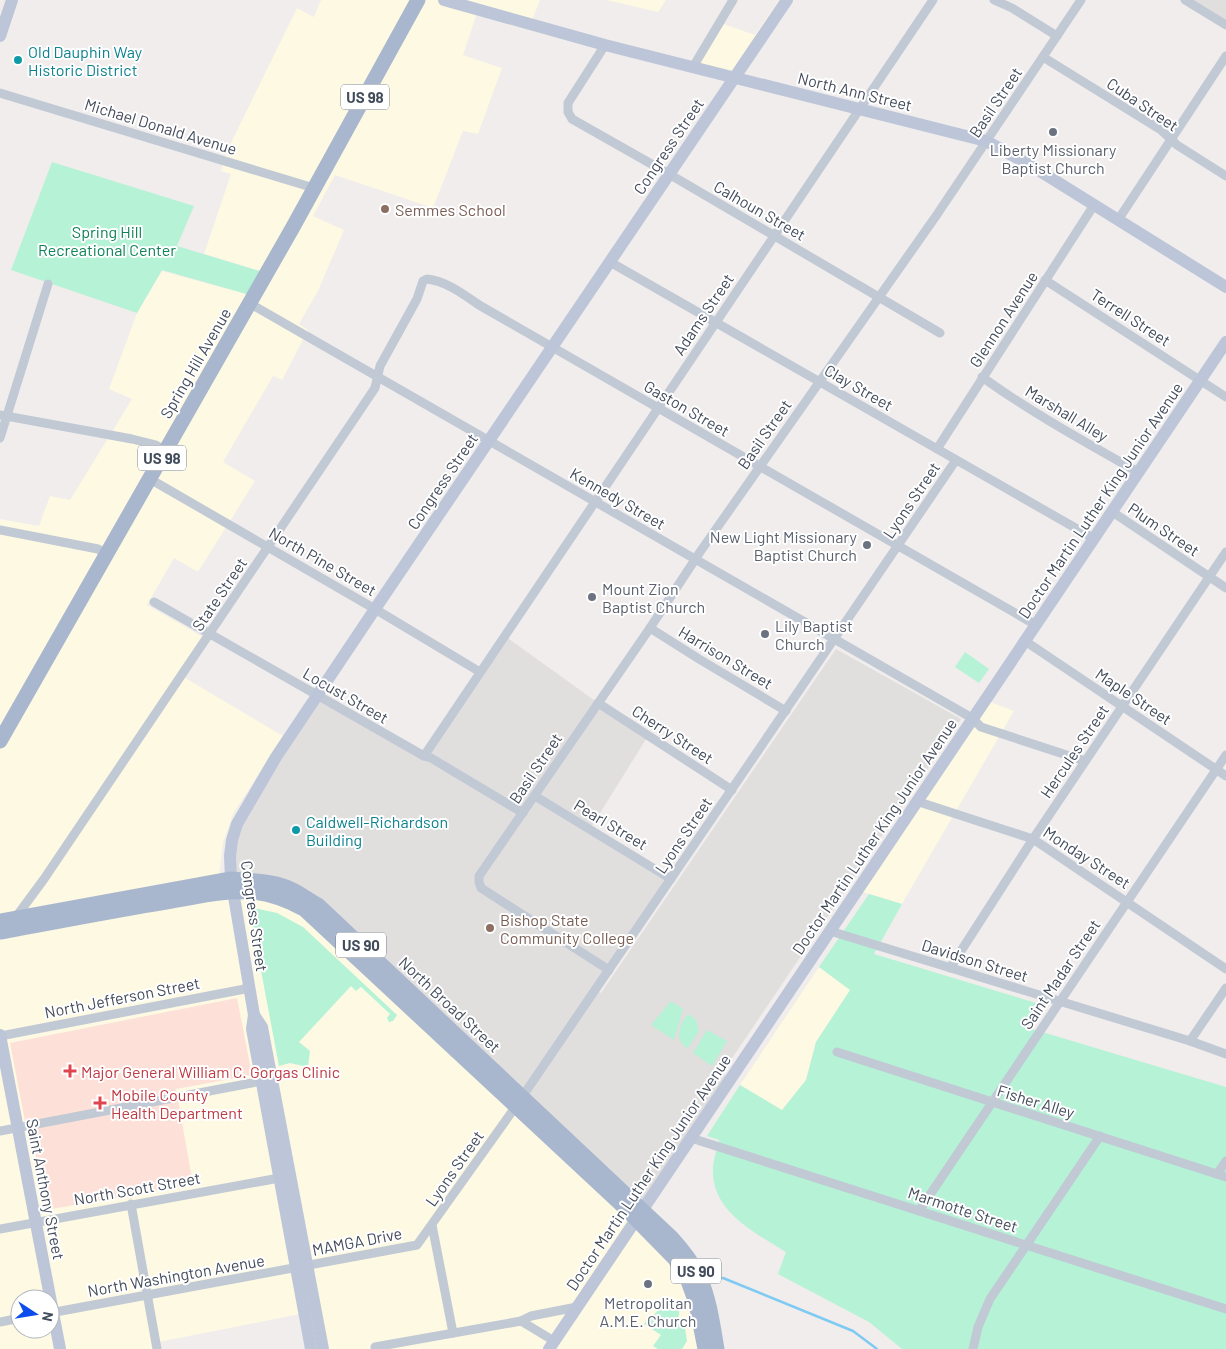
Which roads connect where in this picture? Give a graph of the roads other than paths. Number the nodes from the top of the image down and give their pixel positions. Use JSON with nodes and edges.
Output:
{"nodes":[{"id":1,"x":12,"y":0,"type":"edge"},
{"id":2,"x":418,"y":0,"type":"edge"},
{"id":3,"x":444,"y":0,"type":"edge"},
{"id":4,"x":733,"y":0,"type":"edge"},
{"id":5,"x":787,"y":0,"type":"edge"},
{"id":6,"x":933,"y":0,"type":"edge"},
{"id":7,"x":994,"y":0,"type":"edge"},
{"id":8,"x":1082,"y":0,"type":"edge"},
{"id":9,"x":1186,"y":0,"type":"edge"},
{"id":10,"x":2,"y":20,"type":"edge"},
{"id":11,"x":1226,"y":25,"type":"edge"},
{"id":12,"x":0,"y":36,"type":"edge"},
{"id":13,"x":1057,"y":36,"type":"junction"},
{"id":14,"x":605,"y":45,"type":"junction"},
{"id":15,"x":1226,"y":56,"type":"edge"},
{"id":16,"x":1043,"y":57,"type":"junction"},
{"id":17,"x":693,"y":67,"type":"junction"},
{"id":18,"x":734,"y":77,"type":"junction"},
{"id":19,"x":0,"y":93,"type":"edge"},
{"id":20,"x":859,"y":109,"type":"junction"},
{"id":21,"x":1171,"y":139,"type":"junction"},
{"id":22,"x":986,"y":141,"type":"junction"},
{"id":23,"x":669,"y":174,"type":"junction"},
{"id":24,"x":1226,"y":176,"type":"edge"},
{"id":25,"x":314,"y":188,"type":"junction"},
{"id":26,"x":1094,"y":205,"type":"junction"},
{"id":27,"x":1118,"y":220,"type":"junction"},
{"id":28,"x":774,"y":235,"type":"junction"},
{"id":29,"x":610,"y":262,"type":"junction"},
{"id":30,"x":427,"y":279,"type":"joint"},
{"id":31,"x":1045,"y":280,"type":"junction"},
{"id":32,"x":48,"y":284,"type":"dead end"},
{"id":33,"x":1226,"y":287,"type":"edge"},
{"id":34,"x":879,"y":297,"type":"junction"},
{"id":35,"x":249,"y":303,"type":"junction"},
{"id":36,"x":716,"y":322,"type":"junction"},
{"id":37,"x":940,"y":333,"type":"dead end"},
{"id":38,"x":1226,"y":342,"type":"edge"},
{"id":39,"x":552,"y":347,"type":"junction"},
{"id":40,"x":377,"y":377,"type":"junction"},
{"id":41,"x":982,"y":377,"type":"junction"},
{"id":42,"x":1201,"y":380,"type":"junction"},
{"id":43,"x":819,"y":381,"type":"junction"},
{"id":44,"x":1226,"y":397,"type":"edge"},
{"id":45,"x":658,"y":409,"type":"junction"},
{"id":46,"x":4,"y":416,"type":"edge"},
{"id":47,"x":0,"y":438,"type":"edge"},
{"id":48,"x":488,"y":441,"type":"junction"},
{"id":49,"x":937,"y":448,"type":"junction"},
{"id":50,"x":166,"y":451,"type":"junction"},
{"id":51,"x":956,"y":460,"type":"junction"},
{"id":52,"x":760,"y":466,"type":"junction"},
{"id":53,"x":1138,"y":472,"type":"junction"},
{"id":54,"x":150,"y":479,"type":"junction"},
{"id":55,"x":596,"y":503,"type":"junction"},
{"id":56,"x":1111,"y":511,"type":"junction"},
{"id":57,"x":0,"y":530,"type":"edge"},
{"id":58,"x":1093,"y":538,"type":"junction"},
{"id":59,"x":899,"y":545,"type":"junction"},
{"id":60,"x":268,"y":547,"type":"junction"},
{"id":61,"x":1226,"y":552,"type":"edge"},
{"id":62,"x":106,"y":555,"type":"junction"},
{"id":63,"x":695,"y":560,"type":"junction"},
{"id":64,"x":1209,"y":577,"type":"junction"},
{"id":65,"x":1226,"y":588,"type":"edge"},
{"id":66,"x":154,"y":602,"type":"dead end"},
{"id":67,"x":375,"y":609,"type":"junction"},
{"id":68,"x":1036,"y":625,"type":"junction"},
{"id":69,"x":650,"y":628,"type":"junction"},
{"id":70,"x":209,"y":634,"type":"junction"},
{"id":71,"x":834,"y":640,"type":"junction"},
{"id":72,"x":1025,"y":641,"type":"junction"},
{"id":73,"x":480,"y":672,"type":"junction"},
{"id":74,"x":317,"y":696,"type":"junction"},
{"id":75,"x":598,"y":703,"type":"junction"},
{"id":76,"x":1122,"y":706,"type":"junction"},
{"id":77,"x":786,"y":711,"type":"junction"},
{"id":78,"x":972,"y":718,"type":"junction"},
{"id":79,"x":0,"y":741,"type":"edge"},
{"id":80,"x":1226,"y":755,"type":"edge"},
{"id":81,"x":424,"y":756,"type":"junction"},
{"id":82,"x":1085,"y":761,"type":"junction"},
{"id":83,"x":1216,"y":770,"type":"junction"},
{"id":84,"x":1226,"y":776,"type":"edge"},
{"id":85,"x":732,"y":790,"type":"junction"},
{"id":86,"x":534,"y":796,"type":"junction"},
{"id":87,"x":916,"y":801,"type":"junction"},
{"id":88,"x":523,"y":812,"type":"junction"},
{"id":89,"x":1033,"y":838,"type":"junction"},
{"id":90,"x":671,"y":879,"type":"junction"},
{"id":91,"x":232,"y":886,"type":"junction"},
{"id":92,"x":1127,"y":901,"type":"junction"},
{"id":93,"x":16,"y":917,"type":"junction"},
{"id":94,"x":0,"y":921,"type":"edge"},
{"id":95,"x":830,"y":931,"type":"junction"},
{"id":96,"x":0,"y":932,"type":"edge"},
{"id":97,"x":950,"y":968,"type":"junction"},
{"id":98,"x":1226,"y":969,"type":"edge"},
{"id":99,"x":609,"y":970,"type":"junction"},
{"id":100,"x":250,"y":988,"type":"junction"},
{"id":101,"x":1226,"y":988,"type":"edge"},
{"id":102,"x":1059,"y":1001,"type":"junction"},
{"id":103,"x":0,"y":1035,"type":"edge"},
{"id":104,"x":1190,"y":1042,"type":"junction"},
{"id":105,"x":836,"y":1052,"type":"dead end"},
{"id":106,"x":1226,"y":1054,"type":"edge"},
{"id":107,"x":267,"y":1080,"type":"junction"},
{"id":108,"x":519,"y":1101,"type":"junction"},
{"id":109,"x":991,"y":1103,"type":"junction"},
{"id":110,"x":18,"y":1127,"type":"junction"},
{"id":111,"x":0,"y":1131,"type":"edge"},
{"id":112,"x":1100,"y":1136,"type":"junction"},
{"id":113,"x":691,"y":1138,"type":"junction"},
{"id":114,"x":1226,"y":1161,"type":"edge"},
{"id":115,"x":1222,"y":1176,"type":"edge"},
{"id":116,"x":285,"y":1177,"type":"junction"},
{"id":117,"x":131,"y":1204,"type":"junction"},
{"id":118,"x":919,"y":1211,"type":"junction"},
{"id":119,"x":640,"y":1214,"type":"junction"},
{"id":120,"x":36,"y":1222,"type":"junction"},
{"id":121,"x":432,"y":1225,"type":"junction"},
{"id":122,"x":0,"y":1228,"type":"edge"},
{"id":123,"x":1026,"y":1245,"type":"junction"},
{"id":124,"x":302,"y":1267,"type":"junction"},
{"id":125,"x":48,"y":1289,"type":"edge"},
{"id":126,"x":147,"y":1295,"type":"junction"},
{"id":127,"x":577,"y":1307,"type":"junction"},
{"id":128,"x":1226,"y":1309,"type":"edge"},
{"id":129,"x":60,"y":1311,"type":"edge"},
{"id":130,"x":521,"y":1321,"type":"junction"},
{"id":131,"x":453,"y":1333,"type":"junction"},
{"id":132,"x":551,"y":1345,"type":"edge"},
{"id":133,"x":375,"y":1347,"type":"dead end"},
{"id":134,"x":157,"y":1349,"type":"edge"},
{"id":135,"x":311,"y":1349,"type":"edge"},
{"id":136,"x":322,"y":1349,"type":"edge"},
{"id":137,"x":705,"y":1349,"type":"edge"},
{"id":138,"x":717,"y":1349,"type":"edge"},
{"id":139,"x":973,"y":1349,"type":"edge"}],
"edges":[{"from":1,"to":10,"type":"street"},
{"from":2,"to":25,"type":"main road","name":"Spring Hill Avenue","number":"US 98"},
{"from":3,"to":14,"type":"street","name":"North Ann Street"},
{"from":4,"to":17,"type":"street"},
{"from":5,"to":18,"type":"street","name":"Congress Street"},
{"from":6,"to":20,"type":"street","name":"Adams Street"},
{"from":7,"to":13,"type":"street"},
{"from":8,"to":13,"type":"street","name":"Basil Street"},
{"from":9,"to":11,"type":"street"},
{"from":10,"to":12,"type":"street"},
{"from":13,"to":16,"type":"street","name":"Basil Street"},
{"from":14,"to":17,"type":"street","name":"North Ann Street"},
{"from":14,"to":23,"type":"street","name":"Calhoun Street"},
{"from":15,"to":21,"type":"street"},
{"from":16,"to":21,"type":"street","name":"Cuba Street"},
{"from":16,"to":22,"type":"street","name":"Basil Street"},
{"from":17,"to":18,"type":"street","name":"North Ann Street"},
{"from":18,"to":20,"type":"street","name":"North Ann Street"},
{"from":18,"to":23,"type":"street","name":"Congress Street"},
{"from":19,"to":25,"type":"street","name":"Michael Donald Avenue"},
{"from":20,"to":22,"type":"street","name":"North Ann Street"},
{"from":20,"to":28,"type":"street","name":"Adams Street"},
{"from":21,"to":24,"type":"street","name":"Cuba Street"},
{"from":21,"to":27,"type":"street"},
{"from":22,"to":26,"type":"street","name":"North Ann Street"},
{"from":22,"to":34,"type":"street","name":"Basil Street"},
{"from":23,"to":28,"type":"street","name":"Calhoun Street"},
{"from":23,"to":29,"type":"street","name":"Congress Street"},
{"from":25,"to":35,"type":"main road","name":"Spring Hill Avenue","number":"US 98"},
{"from":26,"to":27,"type":"street","name":"North Ann Street"},
{"from":26,"to":31,"type":"street","name":"Glennon Avenue"},
{"from":27,"to":33,"type":"street","name":"North Ann Street"},
{"from":28,"to":34,"type":"street","name":"Calhoun Street"},
{"from":28,"to":36,"type":"street","name":"Adams Street"},
{"from":29,"to":36,"type":"street","name":"Clay Street"},
{"from":29,"to":39,"type":"street","name":"Congress Street"},
{"from":30,"to":39,"type":"street","name":"Gaston Street"},
{"from":30,"to":40,"type":"street","name":"State Street"},
{"from":31,"to":41,"type":"street","name":"Glennon Avenue"},
{"from":31,"to":42,"type":"street","name":"Terrell Street"},
{"from":32,"to":46,"type":"street"},
{"from":34,"to":37,"type":"street","name":"Calhoun Street"},
{"from":34,"to":43,"type":"street","name":"Basil Street"},
{"from":35,"to":40,"type":"street","name":"Kennedy Street"},
{"from":35,"to":50,"type":"main road","name":"Spring Hill Avenue","number":"US 98"},
{"from":36,"to":43,"type":"street","name":"Clay Street"},
{"from":36,"to":45,"type":"street","name":"Adams Street"},
{"from":38,"to":42,"type":"street","name":"Doctor Martin Luther King Junior Avenue"},
{"from":39,"to":45,"type":"street","name":"Gaston Street"},
{"from":39,"to":48,"type":"street","name":"Congress Street"},
{"from":40,"to":48,"type":"street","name":"Kennedy Street"},
{"from":40,"to":60,"type":"street","name":"State Street"},
{"from":41,"to":49,"type":"street","name":"Glennon Avenue"},
{"from":41,"to":53,"type":"street","name":"Marshall Alley"},
{"from":42,"to":44,"type":"street","name":"Terrell Street"},
{"from":42,"to":53,"type":"street","name":"Doctor Martin Luther King Junior Avenue"},
{"from":43,"to":49,"type":"street","name":"Clay Street"},
{"from":43,"to":52,"type":"street","name":"Basil Street"},
{"from":45,"to":52,"type":"street","name":"Gaston Street"},
{"from":45,"to":55,"type":"street","name":"Adams Street"},
{"from":46,"to":47,"type":"street"},
{"from":46,"to":50,"type":"street"},
{"from":48,"to":55,"type":"street","name":"Kennedy Street"},
{"from":48,"to":67,"type":"street","name":"Congress Street"},
{"from":49,"to":51,"type":"street","name":"Clay Street"},
{"from":50,"to":54,"type":"main road","name":"Spring Hill Avenue","number":"US 98"},
{"from":51,"to":58,"type":"street","name":"Clay Street"},
{"from":51,"to":59,"type":"street","name":"Lyons Street"},
{"from":52,"to":59,"type":"street","name":"Gaston Street"},
{"from":52,"to":63,"type":"street","name":"Basil Street"},
{"from":53,"to":56,"type":"street","name":"Doctor Martin Luther King Junior Avenue"},
{"from":54,"to":60,"type":"street","name":"North Pine Street"},
{"from":54,"to":62,"type":"main road","name":"Spring Hill Avenue","number":"US 98"},
{"from":55,"to":63,"type":"street","name":"Kennedy Street"},
{"from":55,"to":73,"type":"street","name":"Adams Street"},
{"from":56,"to":58,"type":"street","name":"Doctor Martin Luther King Junior Avenue"},
{"from":56,"to":64,"type":"street","name":"Plum Street"},
{"from":57,"to":62,"type":"street"},
{"from":58,"to":68,"type":"street","name":"Doctor Martin Luther King Junior Avenue"},
{"from":59,"to":68,"type":"street","name":"Gaston Street"},
{"from":59,"to":71,"type":"street","name":"Lyons Street"},
{"from":60,"to":67,"type":"street","name":"North Pine Street"},
{"from":60,"to":70,"type":"street","name":"State Street"},
{"from":61,"to":64,"type":"street","name":"Hercules Street"},
{"from":62,"to":79,"type":"main road","name":"Spring Hill Avenue","number":"US 98"},
{"from":63,"to":69,"type":"street","name":"Basil Street"},
{"from":63,"to":71,"type":"street","name":"Kennedy Street"},
{"from":64,"to":65,"type":"street","name":"Plum Street"},
{"from":64,"to":76,"type":"street","name":"Hercules Street"},
{"from":66,"to":70,"type":"street","name":"Locust Street"},
{"from":67,"to":73,"type":"street","name":"North Pine Street"},
{"from":67,"to":74,"type":"street","name":"Congress Street"},
{"from":68,"to":72,"type":"street","name":"Doctor Martin Luther King Junior Avenue"},
{"from":69,"to":75,"type":"street","name":"Basil Street"},
{"from":69,"to":77,"type":"street","name":"Harrison Street"},
{"from":70,"to":74,"type":"street","name":"Locust Street"},
{"from":70,"to":93,"type":"street","name":"State Street"},
{"from":71,"to":77,"type":"street","name":"Lyons Street"},
{"from":71,"to":78,"type":"street","name":"Kennedy Street"},
{"from":72,"to":76,"type":"street","name":"Maple Street"},
{"from":72,"to":78,"type":"street","name":"Doctor Martin Luther King Junior Avenue"},
{"from":73,"to":81,"type":"street"},
{"from":74,"to":81,"type":"street","name":"Locust Street"},
{"from":74,"to":91,"type":"street","name":"Congress Street"},
{"from":75,"to":85,"type":"street","name":"Cherry Street"},
{"from":75,"to":86,"type":"street","name":"Basil Street"},
{"from":76,"to":82,"type":"street","name":"Hercules Street"},
{"from":76,"to":83,"type":"street","name":"Maple Street"},
{"from":77,"to":85,"type":"street","name":"Lyons Street"},
{"from":78,"to":82,"type":"street","name":"Kennedy Street"},
{"from":78,"to":87,"type":"street","name":"Doctor Martin Luther King Junior Avenue"},
{"from":80,"to":83,"type":"street","name":"Saint Madar Street"},
{"from":81,"to":88,"type":"street","name":"Locust Street"},
{"from":82,"to":89,"type":"street","name":"Hercules Street"},
{"from":83,"to":84,"type":"street","name":"Maple Street"},
{"from":83,"to":92,"type":"street","name":"Saint Madar Street"},
{"from":85,"to":90,"type":"street","name":"Lyons Street"},
{"from":86,"to":88,"type":"street","name":"Basil Street"},
{"from":86,"to":90,"type":"street","name":"Pearl Street"},
{"from":87,"to":89,"type":"street","name":"Monday Street"},
{"from":87,"to":95,"type":"street","name":"Doctor Martin Luther King Junior Avenue"},
{"from":88,"to":99,"type":"street","name":"Basil Street"},
{"from":89,"to":92,"type":"street","name":"Monday Street"},
{"from":89,"to":97,"type":"street","name":"Hercules Street"},
{"from":90,"to":99,"type":"street","name":"Lyons Street"},
{"from":91,"to":93,"type":"main road","name":"North Broad Street","number":"US 90"},
{"from":91,"to":96,"type":"main road","name":"North Broad Street","number":"US 90"},
{"from":91,"to":100,"type":"street","name":"Congress Street"},
{"from":91,"to":108,"type":"main road","name":"North Broad Street","number":"US 90"},
{"from":92,"to":98,"type":"street","name":"Monday Street"},
{"from":92,"to":102,"type":"street","name":"Saint Madar Street"},
{"from":93,"to":94,"type":"main road","name":"North Broad Street","number":"US 90"},
{"from":95,"to":97,"type":"street","name":"Davidson Street"},
{"from":95,"to":113,"type":"street","name":"Doctor Martin Luther King Junior Avenue"},
{"from":97,"to":102,"type":"street","name":"Davidson Street"},
{"from":99,"to":108,"type":"street","name":"Lyons Street"},
{"from":100,"to":103,"type":"street","name":"North Jefferson Street"},
{"from":100,"to":107,"type":"street","name":"Congress Street"},
{"from":101,"to":104,"type":"street"},
{"from":102,"to":104,"type":"street","name":"Davidson Street"},
{"from":102,"to":109,"type":"street","name":"Saint Madar Street"},
{"from":103,"to":110,"type":"street","name":"Saint Anthony Street"},
{"from":104,"to":106,"type":"street","name":"Davidson Street"},
{"from":105,"to":109,"type":"street","name":"Fisher Alley"},
{"from":107,"to":110,"type":"street"},
{"from":107,"to":116,"type":"street","name":"Congress Street"},
{"from":108,"to":119,"type":"main road","name":"North Broad Street","number":"US 90"},
{"from":108,"to":121,"type":"street","name":"Lyons Street"},
{"from":109,"to":112,"type":"street","name":"Fisher Alley"},
{"from":109,"to":118,"type":"street","name":"Saint Madar Street"},
{"from":110,"to":111,"type":"street"},
{"from":110,"to":120,"type":"street","name":"Saint Anthony Street"},
{"from":112,"to":115,"type":"street","name":"Fisher Alley"},
{"from":112,"to":123,"type":"street"},
{"from":113,"to":118,"type":"street","name":"Marmotte Street"},
{"from":113,"to":119,"type":"street","name":"Doctor Martin Luther King Junior Avenue"},
{"from":114,"to":115,"type":"street"},
{"from":116,"to":117,"type":"street","name":"North Scott Street"},
{"from":116,"to":124,"type":"street","name":"Congress Street"},
{"from":117,"to":120,"type":"street","name":"North Scott Street"},
{"from":117,"to":126,"type":"street"},
{"from":118,"to":123,"type":"street","name":"Marmotte Street"},
{"from":119,"to":127,"type":"street","name":"Doctor Martin Luther King Junior Avenue"},
{"from":119,"to":137,"type":"main road","number":"US 90"},
{"from":119,"to":138,"type":"main road","number":"US 90"},
{"from":120,"to":122,"type":"street","name":"North Scott Street"},
{"from":120,"to":125,"type":"street","name":"Saint Anthony Street"},
{"from":121,"to":124,"type":"street","name":"MAMGA Drive"},
{"from":121,"to":131,"type":"street"},
{"from":123,"to":128,"type":"street","name":"Marmotte Street"},
{"from":123,"to":139,"type":"street"},
{"from":124,"to":126,"type":"street","name":"North Washington Avenue"},
{"from":124,"to":135,"type":"street","name":"Congress Street"},
{"from":124,"to":136,"type":"street","name":"Congress Street"},
{"from":126,"to":129,"type":"street","name":"North Washington Avenue"},
{"from":126,"to":134,"type":"street"},
{"from":127,"to":130,"type":"street"},
{"from":127,"to":132,"type":"street","name":"Doctor Martin Luther King Junior Avenue"},
{"from":130,"to":131,"type":"street"},
{"from":130,"to":132,"type":"street"},
{"from":131,"to":133,"type":"street"}]}
